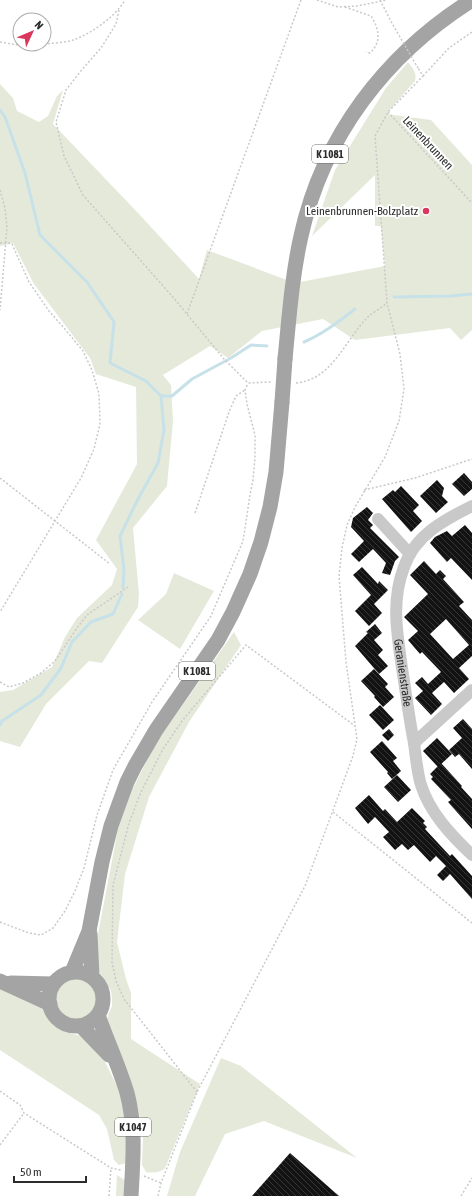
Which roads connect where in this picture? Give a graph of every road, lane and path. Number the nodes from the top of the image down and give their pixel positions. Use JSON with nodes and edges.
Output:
{"nodes":[{"id":1,"x":125,"y":0,"type":"edge"},
{"id":2,"x":301,"y":0,"type":"edge"},
{"id":3,"x":317,"y":0,"type":"edge"},
{"id":4,"x":380,"y":0,"type":"edge"},
{"id":5,"x":387,"y":0,"type":"edge"},
{"id":6,"x":472,"y":0,"type":"edge"},
{"id":7,"x":345,"y":7,"type":"junction"},
{"id":8,"x":119,"y":10,"type":"junction"},
{"id":9,"x":472,"y":32,"type":"edge"},
{"id":10,"x":0,"y":42,"type":"edge"},
{"id":11,"x":52,"y":43,"type":"edge"},
{"id":12,"x":12,"y":44,"type":"edge"},
{"id":13,"x":366,"y":52,"type":"dead end"},
{"id":14,"x":423,"y":76,"type":"junction"},
{"id":15,"x":388,"y":112,"type":"junction"},
{"id":16,"x":0,"y":190,"type":"edge"},
{"id":17,"x":472,"y":204,"type":"edge"},
{"id":18,"x":0,"y":243,"type":"edge"},
{"id":19,"x":7,"y":243,"type":"junction"},
{"id":20,"x":387,"y":304,"type":"junction"},
{"id":21,"x":0,"y":310,"type":"edge"},
{"id":22,"x":187,"y":314,"type":"junction"},
{"id":23,"x":271,"y":382,"type":"dead end"},
{"id":24,"x":248,"y":383,"type":"junction"},
{"id":25,"x":291,"y":383,"type":"dead end"},
{"id":26,"x":246,"y":390,"type":"junction"},
{"id":27,"x":472,"y":459,"type":"edge"},
{"id":28,"x":0,"y":478,"type":"edge"},
{"id":29,"x":364,"y":490,"type":"junction"},
{"id":30,"x":472,"y":506,"type":"edge"},
{"id":31,"x":195,"y":513,"type":"dead end"},
{"id":32,"x":378,"y":519,"type":"dead end"},
{"id":33,"x":54,"y":521,"type":"junction"},
{"id":34,"x":410,"y":554,"type":"junction"},
{"id":35,"x":110,"y":564,"type":"dead end"},
{"id":36,"x":128,"y":587,"type":"dead end"},
{"id":37,"x":0,"y":612,"type":"edge"},
{"id":38,"x":0,"y":682,"type":"edge"},
{"id":39,"x":472,"y":690,"type":"edge"},
{"id":40,"x":355,"y":726,"type":"junction"},
{"id":41,"x":414,"y":743,"type":"junction"},
{"id":42,"x":332,"y":812,"type":"junction"},
{"id":43,"x":472,"y":855,"type":"edge"},
{"id":44,"x":0,"y":922,"type":"edge"},
{"id":45,"x":472,"y":923,"type":"edge"},
{"id":46,"x":89,"y":931,"type":"junction"},
{"id":47,"x":72,"y":972,"type":"junction"},
{"id":48,"x":92,"y":976,"type":"junction"},
{"id":49,"x":2,"y":982,"type":"edge"},
{"id":50,"x":54,"y":984,"type":"junction"},
{"id":51,"x":50,"y":1004,"type":"junction"},
{"id":52,"x":98,"y":1015,"type":"junction"},
{"id":53,"x":82,"y":1026,"type":"junction"},
{"id":54,"x":115,"y":1061,"type":"junction"},
{"id":55,"x":0,"y":1091,"type":"edge"},
{"id":56,"x":197,"y":1092,"type":"junction"},
{"id":57,"x":24,"y":1113,"type":"junction"},
{"id":58,"x":0,"y":1144,"type":"edge"},
{"id":59,"x":111,"y":1168,"type":"junction"},
{"id":60,"x":133,"y":1172,"type":"junction"},
{"id":61,"x":472,"y":1178,"type":"edge"},
{"id":62,"x":161,"y":1183,"type":"junction"},
{"id":63,"x":109,"y":1196,"type":"edge"},
{"id":64,"x":131,"y":1196,"type":"edge"},
{"id":65,"x":158,"y":1196,"type":"edge"},
{"id":66,"x":461,"y":1196,"type":"edge"}],
"edges":[{"from":1,"to":8,"type":"path"},
{"from":2,"to":22,"type":"path"},
{"from":3,"to":7,"type":"path"},
{"from":4,"to":5,"type":"path"},
{"from":4,"to":7,"type":"path"},
{"from":4,"to":14,"type":"path","bridge":true},
{"from":6,"to":46,"type":"main road","number":"K 1081","bridge":true},
{"from":7,"to":13,"type":"path"},
{"from":8,"to":11,"type":"path"},
{"from":8,"to":22,"type":"path"},
{"from":9,"to":14,"type":"path","name":"Leinenbrunnen"},
{"from":10,"to":12,"type":"path"},
{"from":14,"to":15,"type":"path","name":"Leinenbrunnen"},
{"from":15,"to":17,"type":"path","name":"Leinenbrunnen"},
{"from":15,"to":20,"type":"path","name":"Leinenbrunnen"},
{"from":16,"to":19,"type":"path"},
{"from":18,"to":19,"type":"path"},
{"from":19,"to":21,"type":"path"},
{"from":19,"to":33,"type":"path"},
{"from":20,"to":25,"type":"path"},
{"from":20,"to":29,"type":"path"},
{"from":22,"to":24,"type":"path"},
{"from":23,"to":24,"type":"path"},
{"from":24,"to":26,"type":"path"},
{"from":26,"to":31,"type":"path"},
{"from":26,"to":44,"type":"path"},
{"from":27,"to":29,"type":"path"},
{"from":28,"to":33,"type":"path"},
{"from":29,"to":40,"type":"path"},
{"from":30,"to":34,"type":"street","name":"Geranienstraße"},
{"from":32,"to":34,"type":"street"},
{"from":33,"to":35,"type":"path"},
{"from":33,"to":37,"type":"path"},
{"from":34,"to":41,"type":"street","name":"Geranienstraße"},
{"from":36,"to":38,"type":"path"},
{"from":39,"to":41,"type":"street"},
{"from":40,"to":42,"type":"path"},
{"from":40,"to":56,"type":"path"},
{"from":41,"to":43,"type":"street","name":"Geranienstraße"},
{"from":42,"to":45,"type":"path"},
{"from":42,"to":56,"type":"path"},
{"from":46,"to":47,"type":"main road","number":"K 1081"},
{"from":46,"to":48,"type":"main road","number":"K 1081"},
{"from":47,"to":48,"type":"main road"},
{"from":47,"to":50,"type":"main road"},
{"from":48,"to":52,"type":"main road"},
{"from":49,"to":50,"type":"main road"},
{"from":49,"to":51,"type":"main road"},
{"from":50,"to":51,"type":"main road"},
{"from":51,"to":53,"type":"main road"},
{"from":52,"to":53,"type":"main road"},
{"from":52,"to":54,"type":"main road","number":"K 1047"},
{"from":53,"to":54,"type":"main road","number":"K 1047"},
{"from":54,"to":60,"type":"main road","number":"K 1047"},
{"from":55,"to":57,"type":"path"},
{"from":56,"to":62,"type":"path"},
{"from":57,"to":58,"type":"path"},
{"from":57,"to":59,"type":"path"},
{"from":59,"to":60,"type":"path"},
{"from":59,"to":63,"type":"path"},
{"from":60,"to":62,"type":"path"},
{"from":60,"to":64,"type":"main road","number":"K 1047"},
{"from":61,"to":66,"type":"path"},
{"from":62,"to":65,"type":"path"}]}
